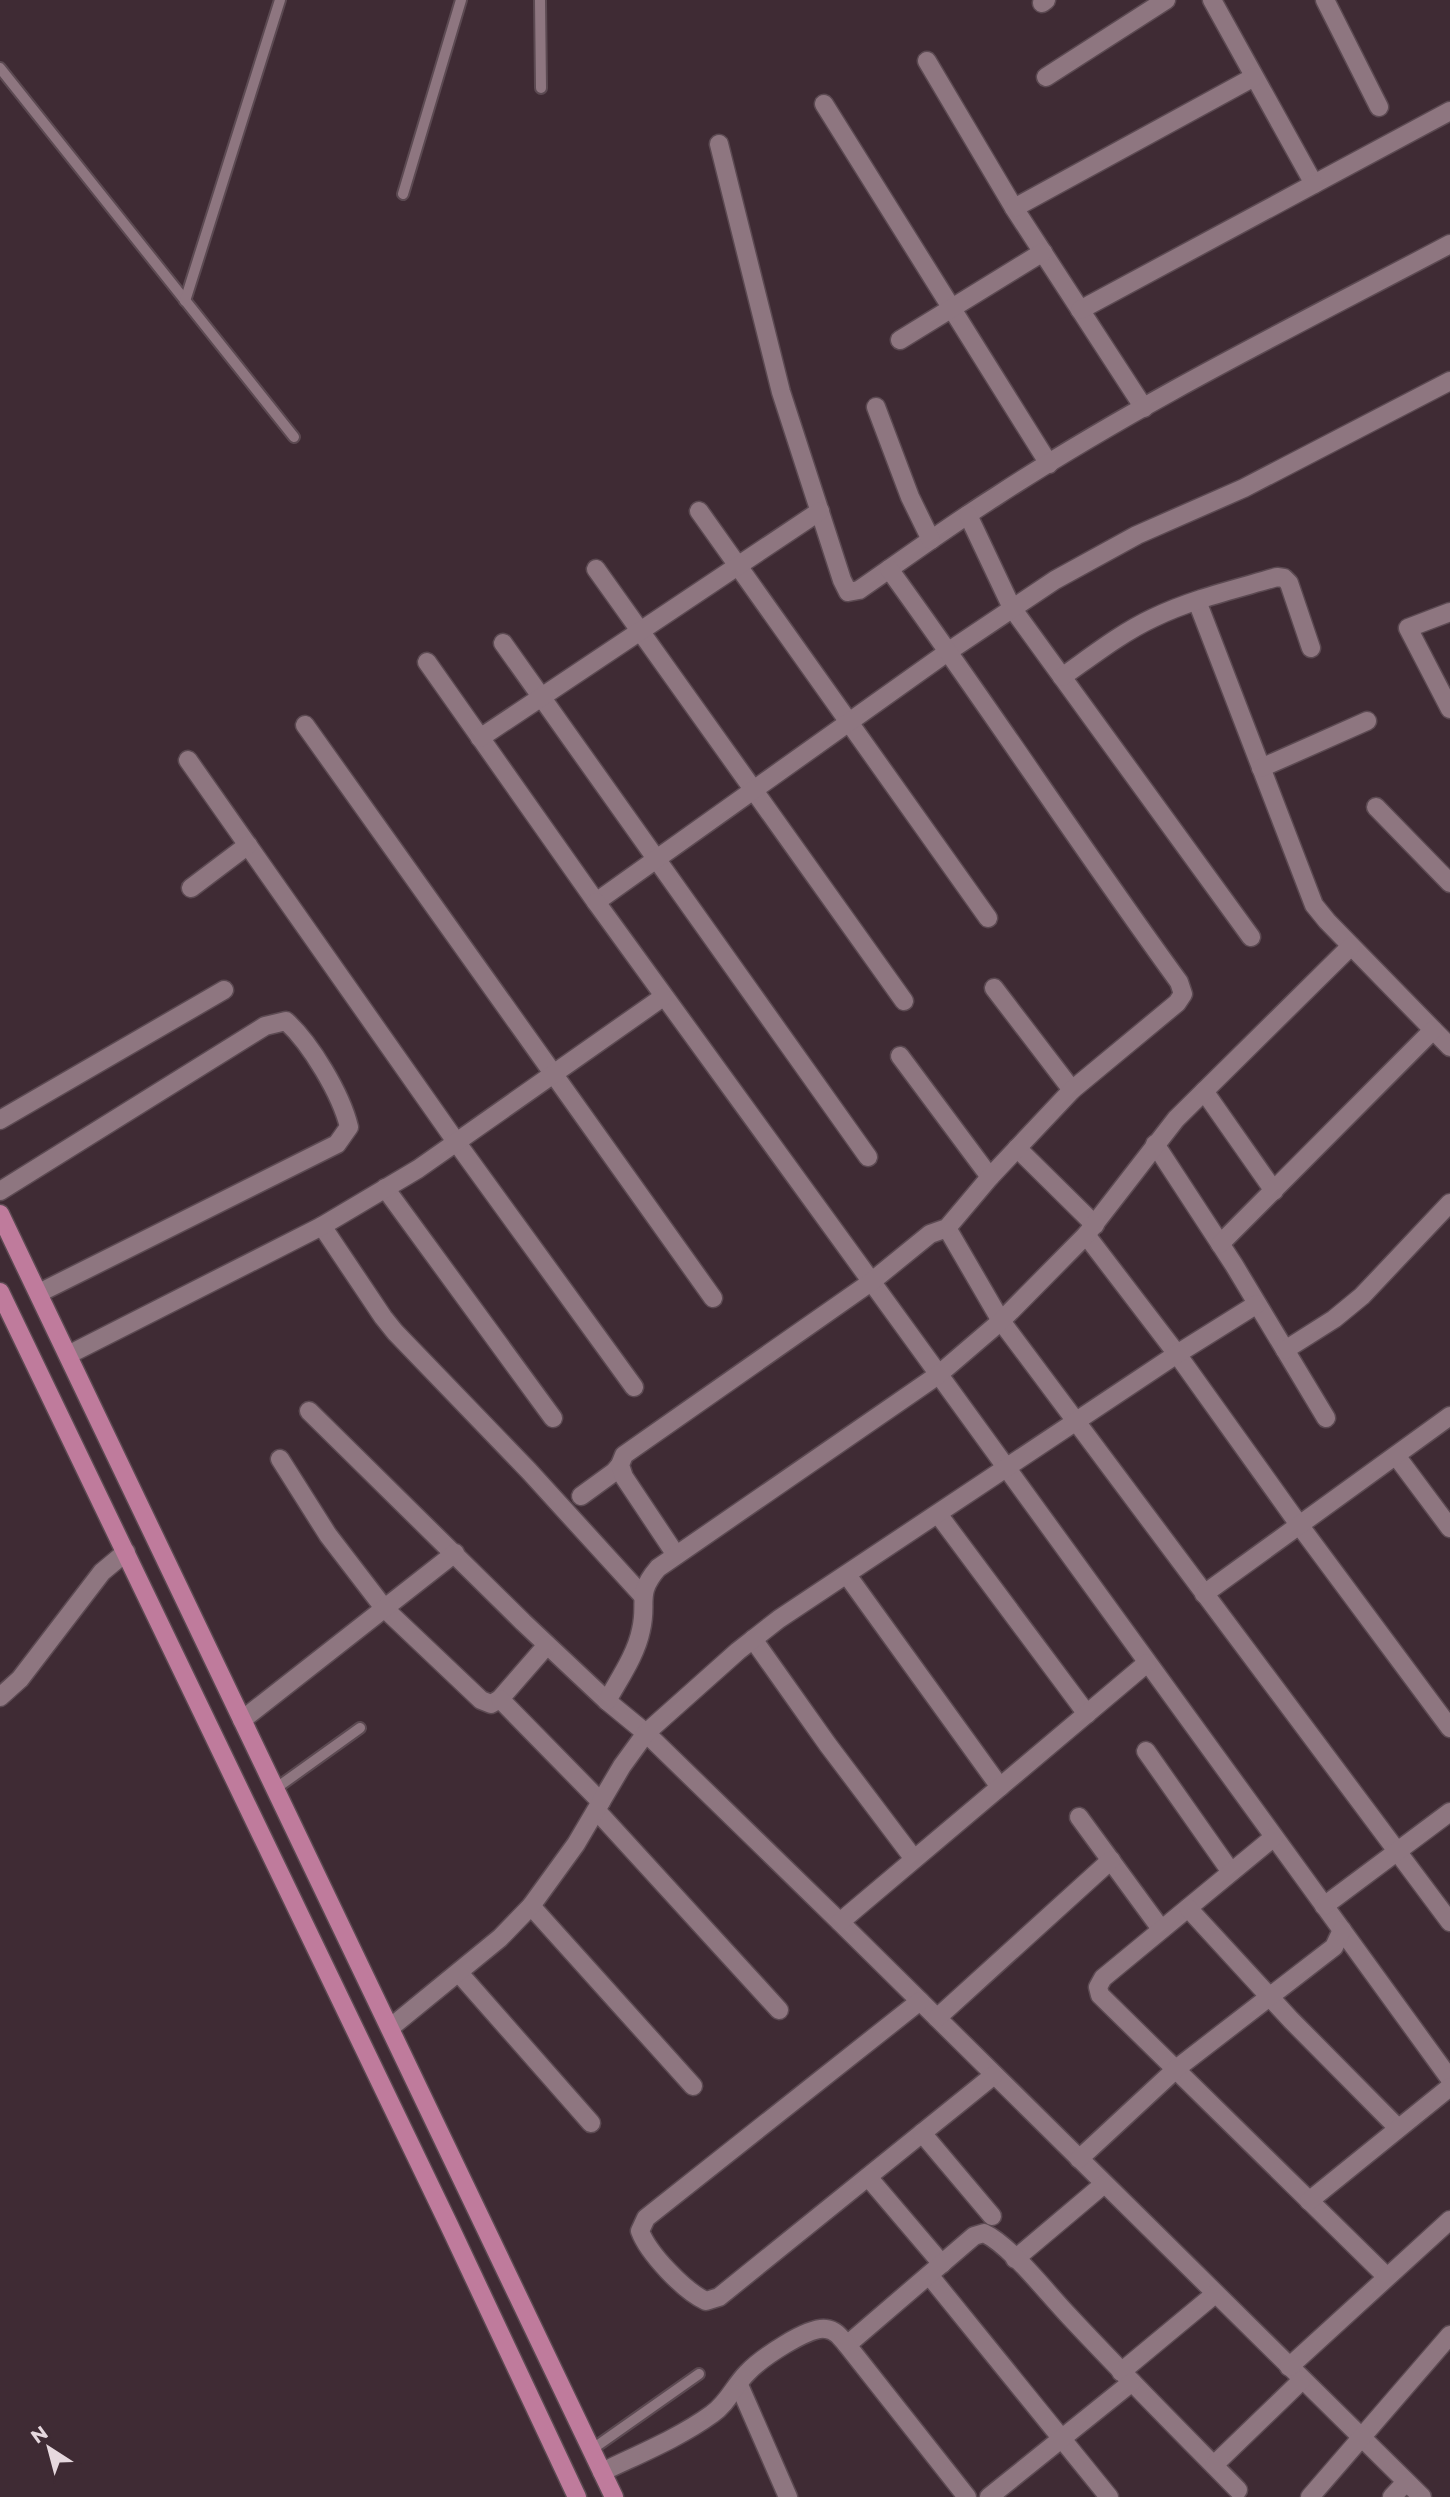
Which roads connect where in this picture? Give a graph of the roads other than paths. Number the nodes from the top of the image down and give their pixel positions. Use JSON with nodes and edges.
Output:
{"nodes":[{"id":1,"x":280,"y":0,"type":"edge"},
{"id":2,"x":461,"y":0,"type":"edge"},
{"id":3,"x":540,"y":0,"type":"edge"},
{"id":4,"x":1166,"y":0,"type":"edge"},
{"id":5,"x":1212,"y":0,"type":"edge"},
{"id":6,"x":1325,"y":0,"type":"edge"},
{"id":7,"x":927,"y":61,"type":"dead end"},
{"id":8,"x":0,"y":68,"type":"edge"},
{"id":9,"x":1046,"y":77,"type":"dead end"},
{"id":10,"x":1254,"y":77,"type":"junction"},
{"id":11,"x":541,"y":88,"type":"dead end"},
{"id":12,"x":824,"y":104,"type":"dead end"},
{"id":13,"x":1379,"y":107,"type":"dead end"},
{"id":14,"x":1450,"y":111,"type":"edge"},
{"id":15,"x":719,"y":144,"type":"dead end"},
{"id":16,"x":1314,"y":184,"type":"junction"},
{"id":17,"x":402,"y":194,"type":"dead end"},
{"id":18,"x":1014,"y":208,"type":"junction"},
{"id":19,"x":1450,"y":244,"type":"edge"},
{"id":20,"x":1043,"y":252,"type":"junction"},
{"id":21,"x":185,"y":301,"type":"junction"},
{"id":22,"x":951,"y":308,"type":"junction"},
{"id":23,"x":1080,"y":310,"type":"junction"},
{"id":24,"x":900,"y":340,"type":"dead end"},
{"id":25,"x":1450,"y":382,"type":"edge"},
{"id":26,"x":876,"y":407,"type":"dead end"},
{"id":27,"x":1144,"y":408,"type":"junction"},
{"id":28,"x":294,"y":437,"type":"dead end"},
{"id":29,"x":1049,"y":464,"type":"junction"},
{"id":30,"x":699,"y":511,"type":"dead end"},
{"id":31,"x":820,"y":511,"type":"junction"},
{"id":32,"x":968,"y":515,"type":"junction"},
{"id":33,"x":931,"y":540,"type":"junction"},
{"id":34,"x":739,"y":564,"type":"junction"},
{"id":35,"x":596,"y":569,"type":"dead end"},
{"id":36,"x":889,"y":569,"type":"junction"},
{"id":37,"x":1197,"y":601,"type":"junction"},
{"id":38,"x":1012,"y":608,"type":"junction"},
{"id":39,"x":1450,"y":612,"type":"edge"},
{"id":40,"x":642,"y":630,"type":"junction"},
{"id":41,"x":503,"y":643,"type":"dead end"},
{"id":42,"x":1311,"y":648,"type":"dead end"},
{"id":43,"x":949,"y":651,"type":"junction"},
{"id":44,"x":426,"y":663,"type":"dead end"},
{"id":45,"x":1062,"y":677,"type":"junction"},
{"id":46,"x":542,"y":696,"type":"junction"},
{"id":47,"x":1450,"y":709,"type":"edge"},
{"id":48,"x":850,"y":721,"type":"junction"},
{"id":49,"x":1367,"y":721,"type":"dead end"},
{"id":50,"x":305,"y":725,"type":"dead end"},
{"id":51,"x":480,"y":737,"type":"junction"},
{"id":52,"x":188,"y":760,"type":"dead end"},
{"id":53,"x":1261,"y":768,"type":"junction"},
{"id":54,"x":753,"y":791,"type":"junction"},
{"id":55,"x":1376,"y":807,"type":"dead end"},
{"id":56,"x":248,"y":845,"type":"junction"},
{"id":57,"x":658,"y":860,"type":"junction"},
{"id":58,"x":1450,"y":883,"type":"edge"},
{"id":59,"x":191,"y":888,"type":"dead end"},
{"id":60,"x":596,"y":902,"type":"junction"},
{"id":61,"x":988,"y":918,"type":"dead end"},
{"id":62,"x":1251,"y":937,"type":"dead end"},
{"id":63,"x":1351,"y":946,"type":"junction"},
{"id":64,"x":994,"y":988,"type":"dead end"},
{"id":65,"x":224,"y":990,"type":"dead end"},
{"id":66,"x":663,"y":997,"type":"junction"},
{"id":67,"x":904,"y":1001,"type":"dead end"},
{"id":68,"x":1433,"y":1030,"type":"junction"},
{"id":69,"x":1450,"y":1047,"type":"edge"},
{"id":70,"x":900,"y":1056,"type":"dead end"},
{"id":71,"x":554,"y":1074,"type":"junction"},
{"id":72,"x":1072,"y":1090,"type":"junction"},
{"id":73,"x":1204,"y":1091,"type":"junction"},
{"id":74,"x":0,"y":1121,"type":"edge"},
{"id":75,"x":457,"y":1143,"type":"junction"},
{"id":76,"x":1155,"y":1144,"type":"junction"},
{"id":77,"x":1017,"y":1148,"type":"junction"},
{"id":78,"x":868,"y":1157,"type":"dead end"},
{"id":79,"x":990,"y":1177,"type":"junction"},
{"id":80,"x":385,"y":1188,"type":"junction"},
{"id":81,"x":0,"y":1191,"type":"edge"},
{"id":82,"x":1274,"y":1191,"type":"junction"},
{"id":83,"x":1450,"y":1203,"type":"edge"},
{"id":84,"x":0,"y":1214,"type":"edge"},
{"id":85,"x":322,"y":1226,"type":"junction"},
{"id":86,"x":947,"y":1228,"type":"junction"},
{"id":87,"x":1090,"y":1230,"type":"junction"},
{"id":88,"x":1220,"y":1244,"type":"junction"},
{"id":89,"x":871,"y":1282,"type":"junction"},
{"id":90,"x":0,"y":1292,"type":"edge"},
{"id":91,"x":39,"y":1293,"type":"junction"},
{"id":92,"x":713,"y":1298,"type":"dead end"},
{"id":93,"x":1257,"y":1304,"type":"junction"},
{"id":94,"x":1001,"y":1321,"type":"junction"},
{"id":95,"x":1285,"y":1350,"type":"junction"},
{"id":96,"x":68,"y":1354,"type":"junction"},
{"id":97,"x":1177,"y":1354,"type":"junction"},
{"id":98,"x":938,"y":1375,"type":"junction"},
{"id":99,"x":634,"y":1387,"type":"dead end"},
{"id":100,"x":309,"y":1412,"type":"dead end"},
{"id":101,"x":1450,"y":1416,"type":"edge"},
{"id":102,"x":553,"y":1418,"type":"dead end"},
{"id":103,"x":1326,"y":1418,"type":"dead end"},
{"id":104,"x":1075,"y":1421,"type":"junction"},
{"id":105,"x":1397,"y":1457,"type":"junction"},
{"id":106,"x":279,"y":1459,"type":"dead end"},
{"id":107,"x":620,"y":1465,"type":"junction"},
{"id":108,"x":1006,"y":1468,"type":"junction"},
{"id":109,"x":581,"y":1496,"type":"dead end"},
{"id":110,"x":938,"y":1514,"type":"junction"},
{"id":111,"x":1300,"y":1526,"type":"junction"},
{"id":112,"x":1450,"y":1528,"type":"edge"},
{"id":113,"x":126,"y":1552,"type":"junction"},
{"id":114,"x":454,"y":1553,"type":"junction"},
{"id":115,"x":676,"y":1555,"type":"junction"},
{"id":116,"x":847,"y":1575,"type":"junction"},
{"id":117,"x":1204,"y":1594,"type":"junction"},
{"id":118,"x":642,"y":1595,"type":"junction"},
{"id":119,"x":384,"y":1608,"type":"junction"},
{"id":120,"x":753,"y":1639,"type":"junction"},
{"id":121,"x":547,"y":1645,"type":"junction"},
{"id":122,"x":1147,"y":1663,"type":"junction"},
{"id":123,"x":0,"y":1697,"type":"edge"},
{"id":124,"x":500,"y":1699,"type":"junction"},
{"id":125,"x":607,"y":1701,"type":"junction"},
{"id":126,"x":1087,"y":1714,"type":"junction"},
{"id":127,"x":242,"y":1720,"type":"junction"},
{"id":128,"x":360,"y":1728,"type":"dead end"},
{"id":129,"x":1450,"y":1728,"type":"edge"},
{"id":130,"x":646,"y":1733,"type":"junction"},
{"id":131,"x":1146,"y":1751,"type":"dead end"},
{"id":132,"x":1000,"y":1787,"type":"junction"},
{"id":133,"x":275,"y":1789,"type":"junction"},
{"id":134,"x":599,"y":1807,"type":"junction"},
{"id":135,"x":1450,"y":1812,"type":"edge"},
{"id":136,"x":1079,"y":1817,"type":"dead end"},
{"id":137,"x":1274,"y":1837,"type":"junction"},
{"id":138,"x":1397,"y":1853,"type":"junction"},
{"id":139,"x":914,"y":1859,"type":"junction"},
{"id":140,"x":1111,"y":1860,"type":"junction"},
{"id":141,"x":1231,"y":1872,"type":"junction"},
{"id":142,"x":531,"y":1906,"type":"junction"},
{"id":143,"x":1324,"y":1906,"type":"junction"},
{"id":144,"x":1188,"y":1908,"type":"junction"},
{"id":145,"x":840,"y":1922,"type":"junction"},
{"id":146,"x":1450,"y":1922,"type":"edge"},
{"id":147,"x":1161,"y":1929,"type":"junction"},
{"id":148,"x":1342,"y":1930,"type":"junction"},
{"id":149,"x":459,"y":1973,"type":"junction"},
{"id":150,"x":1271,"y":1998,"type":"junction"},
{"id":151,"x":919,"y":2001,"type":"junction"},
{"id":152,"x":779,"y":2010,"type":"dead end"},
{"id":153,"x":937,"y":2018,"type":"junction"},
{"id":154,"x":390,"y":2028,"type":"junction"},
{"id":155,"x":1176,"y":2069,"type":"junction"},
{"id":156,"x":994,"y":2075,"type":"junction"},
{"id":157,"x":1450,"y":2079,"type":"edge"},
{"id":158,"x":693,"y":2086,"type":"dead end"},
{"id":159,"x":1450,"y":2087,"type":"edge"},
{"id":160,"x":591,"y":2123,"type":"dead end"},
{"id":161,"x":1398,"y":2128,"type":"junction"},
{"id":162,"x":922,"y":2133,"type":"junction"},
{"id":163,"x":1079,"y":2160,"type":"junction"},
{"id":164,"x":868,"y":2177,"type":"junction"},
{"id":165,"x":1104,"y":2184,"type":"junction"},
{"id":166,"x":1310,"y":2201,"type":"junction"},
{"id":167,"x":992,"y":2216,"type":"dead end"},
{"id":168,"x":1450,"y":2220,"type":"edge"},
{"id":169,"x":1015,"y":2259,"type":"junction"},
{"id":170,"x":936,"y":2270,"type":"junction"},
{"id":171,"x":1386,"y":2276,"type":"junction"},
{"id":172,"x":1214,"y":2294,"type":"junction"},
{"id":173,"x":1450,"y":2334,"type":"edge"},
{"id":174,"x":847,"y":2345,"type":"junction"},
{"id":175,"x":1289,"y":2367,"type":"junction"},
{"id":176,"x":699,"y":2374,"type":"dead end"},
{"id":177,"x":1127,"y":2377,"type":"junction"},
{"id":178,"x":1302,"y":2380,"type":"junction"},
{"id":179,"x":739,"y":2385,"type":"junction"},
{"id":180,"x":1060,"y":2439,"type":"junction"},
{"id":181,"x":1361,"y":2439,"type":"junction"},
{"id":182,"x":591,"y":2450,"type":"junction"},
{"id":183,"x":1214,"y":2465,"type":"junction"},
{"id":184,"x":602,"y":2472,"type":"junction"},
{"id":185,"x":1406,"y":2482,"type":"junction"},
{"id":186,"x":1238,"y":2490,"type":"dead end"},
{"id":187,"x":577,"y":2497,"type":"edge"},
{"id":188,"x":614,"y":2497,"type":"edge"},
{"id":189,"x":788,"y":2497,"type":"edge"},
{"id":190,"x":967,"y":2497,"type":"edge"},
{"id":191,"x":989,"y":2497,"type":"edge"},
{"id":192,"x":1109,"y":2497,"type":"edge"},
{"id":193,"x":1310,"y":2497,"type":"edge"},
{"id":194,"x":1392,"y":2497,"type":"edge"},
{"id":195,"x":1422,"y":2497,"type":"edge"}],
"edges":[{"from":1,"to":21,"type":"lane"},
{"from":2,"to":17,"type":"lane"},
{"from":3,"to":11,"type":"lane"},
{"from":4,"to":9,"type":"street"},
{"from":5,"to":10,"type":"street"},
{"from":6,"to":13,"type":"street"},
{"from":7,"to":18,"type":"street"},
{"from":8,"to":21,"type":"lane"},
{"from":10,"to":16,"type":"street"},
{"from":10,"to":18,"type":"street"},
{"from":12,"to":22,"type":"street"},
{"from":14,"to":16,"type":"street"},
{"from":15,"to":31,"type":"street"},
{"from":16,"to":23,"type":"street"},
{"from":18,"to":20,"type":"street"},
{"from":19,"to":27,"type":"street"},
{"from":20,"to":22,"type":"street"},
{"from":20,"to":23,"type":"street"},
{"from":21,"to":28,"type":"lane"},
{"from":22,"to":24,"type":"street"},
{"from":22,"to":29,"type":"street"},
{"from":23,"to":27,"type":"street"},
{"from":25,"to":38,"type":"street"},
{"from":26,"to":33,"type":"street"},
{"from":27,"to":29,"type":"street"},
{"from":29,"to":32,"type":"street"},
{"from":30,"to":34,"type":"street"},
{"from":31,"to":34,"type":"street"},
{"from":31,"to":36,"type":"street"},
{"from":32,"to":33,"type":"street"},
{"from":32,"to":38,"type":"street"},
{"from":33,"to":36,"type":"street"},
{"from":34,"to":40,"type":"street"},
{"from":34,"to":48,"type":"street"},
{"from":35,"to":40,"type":"street"},
{"from":36,"to":43,"type":"street"},
{"from":37,"to":42,"type":"street"},
{"from":37,"to":45,"type":"street"},
{"from":37,"to":53,"type":"street"},
{"from":38,"to":43,"type":"street"},
{"from":38,"to":45,"type":"street"},
{"from":39,"to":47,"type":"street"},
{"from":40,"to":46,"type":"street"},
{"from":40,"to":54,"type":"street"},
{"from":41,"to":46,"type":"street"},
{"from":43,"to":48,"type":"street"},
{"from":43,"to":72,"type":"street"},
{"from":44,"to":51,"type":"street"},
{"from":45,"to":62,"type":"street"},
{"from":46,"to":51,"type":"street"},
{"from":46,"to":57,"type":"street"},
{"from":48,"to":54,"type":"street"},
{"from":48,"to":61,"type":"street"},
{"from":49,"to":53,"type":"street"},
{"from":50,"to":71,"type":"street"},
{"from":51,"to":60,"type":"street"},
{"from":52,"to":56,"type":"street"},
{"from":53,"to":63,"type":"street"},
{"from":54,"to":57,"type":"street"},
{"from":54,"to":67,"type":"street"},
{"from":55,"to":58,"type":"street"},
{"from":56,"to":59,"type":"street"},
{"from":56,"to":75,"type":"street"},
{"from":57,"to":60,"type":"street"},
{"from":57,"to":78,"type":"street"},
{"from":60,"to":66,"type":"street"},
{"from":63,"to":68,"type":"street"},
{"from":63,"to":73,"type":"street"},
{"from":64,"to":72,"type":"street"},
{"from":65,"to":74,"type":"street"},
{"from":66,"to":71,"type":"street"},
{"from":66,"to":89,"type":"street"},
{"from":68,"to":69,"type":"street"},
{"from":68,"to":82,"type":"street"},
{"from":70,"to":79,"type":"street"},
{"from":71,"to":75,"type":"street"},
{"from":71,"to":92,"type":"street"},
{"from":72,"to":77,"type":"street"},
{"from":73,"to":76,"type":"street"},
{"from":73,"to":82,"type":"street"},
{"from":75,"to":80,"type":"street"},
{"from":75,"to":99,"type":"street"},
{"from":76,"to":87,"type":"street"},
{"from":76,"to":88,"type":"street"},
{"from":77,"to":79,"type":"street"},
{"from":77,"to":87,"type":"street"},
{"from":79,"to":86,"type":"street"},
{"from":80,"to":85,"type":"street"},
{"from":80,"to":102,"type":"street"},
{"from":81,"to":91,"type":"street"},
{"from":82,"to":88,"type":"street"},
{"from":83,"to":95,"type":"street"},
{"from":84,"to":91,"type":"main road"},
{"from":85,"to":96,"type":"street"},
{"from":85,"to":118,"type":"street"},
{"from":86,"to":89,"type":"street"},
{"from":86,"to":94,"type":"street"},
{"from":87,"to":94,"type":"street"},
{"from":87,"to":97,"type":"street"},
{"from":88,"to":93,"type":"street"},
{"from":89,"to":98,"type":"street"},
{"from":89,"to":107,"type":"street"},
{"from":90,"to":113,"type":"main road"},
{"from":91,"to":96,"type":"main road"},
{"from":93,"to":95,"type":"street"},
{"from":93,"to":97,"type":"street"},
{"from":94,"to":98,"type":"street"},
{"from":94,"to":104,"type":"street"},
{"from":95,"to":103,"type":"street"},
{"from":96,"to":127,"type":"main road"},
{"from":97,"to":104,"type":"street"},
{"from":97,"to":111,"type":"street"},
{"from":98,"to":108,"type":"street"},
{"from":98,"to":115,"type":"street"},
{"from":100,"to":114,"type":"street"},
{"from":101,"to":105,"type":"street"},
{"from":104,"to":108,"type":"street"},
{"from":104,"to":117,"type":"street"},
{"from":105,"to":111,"type":"street"},
{"from":105,"to":112,"type":"street"},
{"from":106,"to":119,"type":"street"},
{"from":107,"to":109,"type":"street"},
{"from":107,"to":115,"type":"street"},
{"from":108,"to":110,"type":"street"},
{"from":108,"to":122,"type":"street"},
{"from":110,"to":116,"type":"street"},
{"from":110,"to":126,"type":"street"},
{"from":111,"to":117,"type":"street"},
{"from":111,"to":129,"type":"street"},
{"from":113,"to":123,"type":"street"},
{"from":113,"to":187,"type":"main road"},
{"from":114,"to":119,"type":"street"},
{"from":114,"to":121,"type":"street"},
{"from":115,"to":118,"type":"street"},
{"from":116,"to":120,"type":"street"},
{"from":116,"to":132,"type":"street"},
{"from":117,"to":138,"type":"street"},
{"from":118,"to":125,"type":"street"},
{"from":119,"to":124,"type":"street"},
{"from":119,"to":127,"type":"street"},
{"from":120,"to":130,"type":"street"},
{"from":120,"to":139,"type":"street"},
{"from":121,"to":124,"type":"street"},
{"from":121,"to":125,"type":"street"},
{"from":122,"to":126,"type":"street"},
{"from":122,"to":137,"type":"street"},
{"from":124,"to":134,"type":"street"},
{"from":125,"to":130,"type":"street"},
{"from":126,"to":132,"type":"street"},
{"from":127,"to":133,"type":"main road"},
{"from":128,"to":133,"type":"lane"},
{"from":130,"to":134,"type":"street"},
{"from":130,"to":145,"type":"street"},
{"from":131,"to":141,"type":"street"},
{"from":132,"to":139,"type":"street"},
{"from":133,"to":154,"type":"main road"},
{"from":134,"to":142,"type":"street"},
{"from":134,"to":152,"type":"street"},
{"from":135,"to":138,"type":"street"},
{"from":136,"to":140,"type":"street"},
{"from":137,"to":141,"type":"street"},
{"from":137,"to":143,"type":"street"},
{"from":138,"to":143,"type":"street"},
{"from":138,"to":146,"type":"street"},
{"from":139,"to":145,"type":"street"},
{"from":140,"to":147,"type":"street"},
{"from":140,"to":153,"type":"street"},
{"from":141,"to":144,"type":"street"},
{"from":142,"to":149,"type":"street"},
{"from":142,"to":158,"type":"street"},
{"from":143,"to":148,"type":"street"},
{"from":144,"to":147,"type":"street"},
{"from":144,"to":150,"type":"street"},
{"from":145,"to":151,"type":"street"},
{"from":147,"to":155,"type":"street"},
{"from":148,"to":150,"type":"street"},
{"from":148,"to":157,"type":"street"},
{"from":149,"to":154,"type":"street"},
{"from":149,"to":160,"type":"street"},
{"from":150,"to":155,"type":"street"},
{"from":150,"to":161,"type":"street"},
{"from":151,"to":153,"type":"street"},
{"from":151,"to":164,"type":"street"},
{"from":153,"to":156,"type":"street"},
{"from":154,"to":182,"type":"main road"},
{"from":155,"to":163,"type":"street"},
{"from":155,"to":166,"type":"street"},
{"from":156,"to":162,"type":"street"},
{"from":156,"to":163,"type":"street"},
{"from":159,"to":161,"type":"street"},
{"from":161,"to":166,"type":"street"},
{"from":162,"to":164,"type":"street"},
{"from":162,"to":167,"type":"street"},
{"from":163,"to":165,"type":"street"},
{"from":164,"to":170,"type":"street"},
{"from":165,"to":169,"type":"street"},
{"from":165,"to":172,"type":"street"},
{"from":166,"to":171,"type":"street"},
{"from":168,"to":171,"type":"street"},
{"from":169,"to":170,"type":"street"},
{"from":169,"to":177,"type":"street"},
{"from":170,"to":174,"type":"street"},
{"from":170,"to":180,"type":"street"},
{"from":171,"to":175,"type":"street"},
{"from":172,"to":175,"type":"street"},
{"from":172,"to":177,"type":"street"},
{"from":173,"to":181,"type":"street"},
{"from":174,"to":179,"type":"street"},
{"from":174,"to":190,"type":"street"},
{"from":175,"to":178,"type":"street"},
{"from":176,"to":182,"type":"lane"},
{"from":177,"to":180,"type":"street"},
{"from":177,"to":183,"type":"street"},
{"from":178,"to":181,"type":"street"},
{"from":178,"to":183,"type":"street"},
{"from":179,"to":184,"type":"street"},
{"from":179,"to":189,"type":"street"},
{"from":180,"to":191,"type":"street"},
{"from":180,"to":192,"type":"street"},
{"from":181,"to":185,"type":"street"},
{"from":181,"to":193,"type":"street"},
{"from":182,"to":184,"type":"main road"},
{"from":183,"to":186,"type":"street"},
{"from":184,"to":188,"type":"main road"},
{"from":185,"to":194,"type":"street"},
{"from":185,"to":195,"type":"street"}]}
